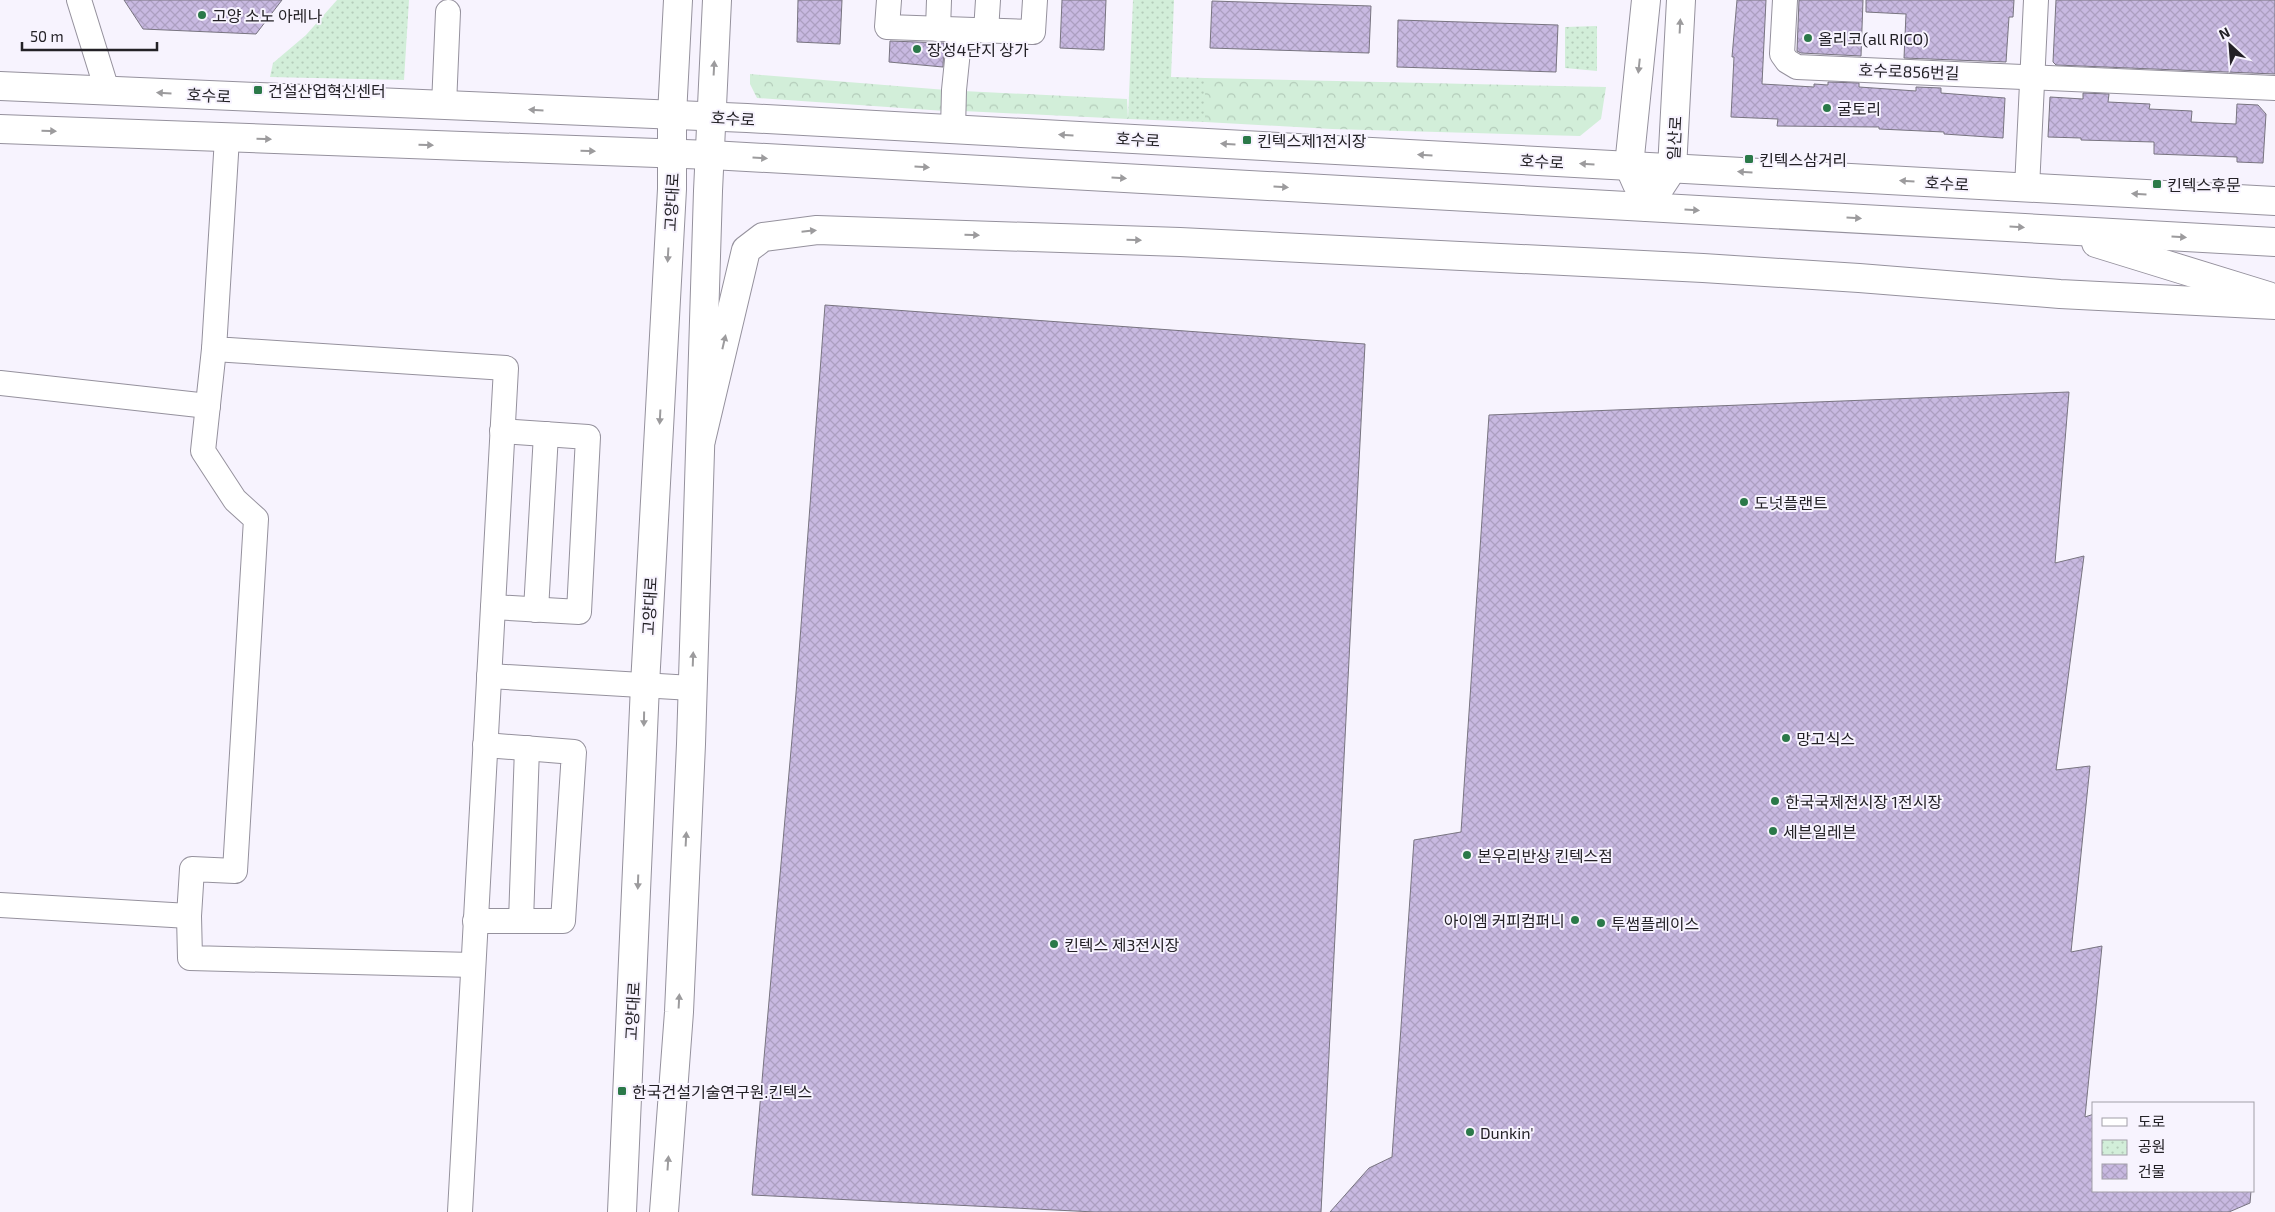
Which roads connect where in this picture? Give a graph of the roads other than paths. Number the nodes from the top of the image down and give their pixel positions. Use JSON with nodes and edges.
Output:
{"nodes":[{"id":1,"x":79,"y":0,"type":"edge"},
{"id":2,"x":678,"y":0,"type":"edge"},
{"id":3,"x":717,"y":0,"type":"edge"},
{"id":4,"x":889,"y":0,"type":"edge"},
{"id":5,"x":939,"y":0,"type":"edge"},
{"id":6,"x":988,"y":0,"type":"edge"},
{"id":7,"x":1035,"y":0,"type":"edge"},
{"id":8,"x":1681,"y":0,"type":"edge"},
{"id":9,"x":1785,"y":0,"type":"edge"},
{"id":10,"x":2036,"y":0,"type":"edge"},
{"id":11,"x":1646,"y":2,"type":"edge"},
{"id":12,"x":448,"y":12,"type":"dead end"},
{"id":13,"x":949,"y":30,"type":"junction"},
{"id":14,"x":986,"y":31,"type":"junction"},
{"id":15,"x":1678,"y":58,"type":"junction"},
{"id":16,"x":2033,"y":77,"type":"junction"},
{"id":17,"x":0,"y":86,"type":"edge"},
{"id":18,"x":2275,"y":88,"type":"edge"},
{"id":19,"x":107,"y":90,"type":"junction"},
{"id":20,"x":444,"y":105,"type":"junction"},
{"id":21,"x":672,"y":115,"type":"junction"},
{"id":22,"x":712,"y":116,"type":"junction"},
{"id":23,"x":0,"y":129,"type":"edge"},
{"id":24,"x":952,"y":129,"type":"junction"},
{"id":25,"x":228,"y":138,"type":"junction"},
{"id":26,"x":673,"y":154,"type":"junction"},
{"id":27,"x":711,"y":155,"type":"junction"},
{"id":28,"x":1629,"y":166,"type":"junction"},
{"id":29,"x":1672,"y":168,"type":"junction"},
{"id":30,"x":1849,"y":178,"type":"junction"},
{"id":31,"x":2028,"y":188,"type":"junction"},
{"id":32,"x":2275,"y":201,"type":"edge"},
{"id":33,"x":1647,"y":207,"type":"junction"},
{"id":34,"x":1758,"y":213,"type":"junction"},
{"id":35,"x":2052,"y":230,"type":"junction"},
{"id":36,"x":2275,"y":242,"type":"edge"},
{"id":37,"x":2275,"y":299,"type":"edge"},
{"id":38,"x":2275,"y":305,"type":"edge"},
{"id":39,"x":214,"y":349,"type":"junction"},
{"id":40,"x":0,"y":383,"type":"edge"},
{"id":41,"x":208,"y":406,"type":"junction"},
{"id":42,"x":502,"y":431,"type":"junction"},
{"id":43,"x":546,"y":434,"type":"junction"},
{"id":44,"x":701,"y":440,"type":"junction"},
{"id":45,"x":492,"y":607,"type":"junction"},
{"id":46,"x":536,"y":610,"type":"junction"},
{"id":47,"x":489,"y":676,"type":"junction"},
{"id":48,"x":645,"y":685,"type":"junction"},
{"id":49,"x":692,"y":688,"type":"junction"},
{"id":50,"x":485,"y":745,"type":"junction"},
{"id":51,"x":527,"y":748,"type":"junction"},
{"id":52,"x":0,"y":905,"type":"edge"},
{"id":53,"x":189,"y":916,"type":"junction"},
{"id":54,"x":475,"y":920,"type":"junction"},
{"id":55,"x":521,"y":921,"type":"junction"},
{"id":56,"x":473,"y":965,"type":"junction"},
{"id":57,"x":460,"y":1212,"type":"edge"},
{"id":58,"x":622,"y":1212,"type":"edge"},
{"id":59,"x":664,"y":1212,"type":"edge"}],
"edges":[{"from":1,"to":19,"type":"street"},
{"from":2,"to":21,"type":"main road","name":"고양대로"},
{"from":22,"to":3,"type":"main road","one_way":true},
{"from":4,"to":13,"type":"street"},
{"from":5,"to":13,"type":"street"},
{"from":6,"to":14,"type":"street"},
{"from":7,"to":14,"type":"street"},
{"from":15,"to":8,"type":"main road","name":"일산로","one_way":true},
{"from":9,"to":16,"type":"street","name":"호수로856번길"},
{"from":10,"to":16,"type":"street"},
{"from":11,"to":15,"type":"main road"},
{"from":11,"to":28,"type":"main road","one_way":true},
{"from":12,"to":20,"type":"street"},
{"from":13,"to":14,"type":"street"},
{"from":13,"to":24,"type":"street"},
{"from":15,"to":29,"type":"main road","name":"일산로"},
{"from":16,"to":18,"type":"street","name":"호수로856번길"},
{"from":16,"to":31,"type":"street"},
{"from":17,"to":19,"type":"main road","name":"호수로"},
{"from":20,"to":19,"type":"main road","name":"호수로","one_way":true},
{"from":21,"to":20,"type":"main road","name":"호수로","one_way":true},
{"from":21,"to":22,"type":"main road","name":"호수로"},
{"from":21,"to":26,"type":"main road","name":"고양대로"},
{"from":22,"to":24,"type":"main road","name":"호수로"},
{"from":22,"to":27,"type":"main road"},
{"from":23,"to":25,"type":"main road","one_way":true},
{"from":28,"to":24,"type":"main road","name":"호수로","one_way":true},
{"from":25,"to":26,"type":"main road","one_way":true},
{"from":25,"to":39,"type":"street"},
{"from":26,"to":27,"type":"main road"},
{"from":26,"to":48,"type":"main road","name":"고양대로","one_way":true},
{"from":27,"to":33,"type":"main road","one_way":true},
{"from":27,"to":44,"type":"main road"},
{"from":28,"to":29,"type":"main road","name":"호수로"},
{"from":28,"to":33,"type":"main road"},
{"from":30,"to":29,"type":"main road","name":"호수로","one_way":true},
{"from":29,"to":33,"type":"main road","name":"일산로"},
{"from":31,"to":30,"type":"main road","name":"호수로","one_way":true},
{"from":30,"to":34,"type":"main road"},
{"from":32,"to":31,"type":"main road","name":"호수로","one_way":true},
{"from":33,"to":34,"type":"main road","one_way":true},
{"from":34,"to":35,"type":"main road","one_way":true},
{"from":35,"to":36,"type":"main road","one_way":true},
{"from":35,"to":37,"type":"main road"},
{"from":44,"to":38,"type":"main road","one_way":true},
{"from":39,"to":41,"type":"street"},
{"from":39,"to":42,"type":"street"},
{"from":40,"to":41,"type":"street"},
{"from":41,"to":53,"type":"street"},
{"from":42,"to":43,"type":"street"},
{"from":42,"to":45,"type":"street"},
{"from":43,"to":46,"type":"street"},
{"from":43,"to":46,"type":"street"},
{"from":49,"to":44,"type":"main road","one_way":true},
{"from":45,"to":46,"type":"street"},
{"from":45,"to":47,"type":"street"},
{"from":47,"to":48,"type":"street"},
{"from":47,"to":50,"type":"street"},
{"from":48,"to":49,"type":"street"},
{"from":48,"to":58,"type":"main road","name":"고양대로","one_way":true},
{"from":59,"to":49,"type":"main road","one_way":true},
{"from":50,"to":51,"type":"street"},
{"from":50,"to":54,"type":"street"},
{"from":51,"to":55,"type":"street"},
{"from":51,"to":55,"type":"street"},
{"from":52,"to":53,"type":"street"},
{"from":53,"to":56,"type":"street"},
{"from":54,"to":55,"type":"street"},
{"from":54,"to":56,"type":"street"},
{"from":56,"to":57,"type":"street"}]}
